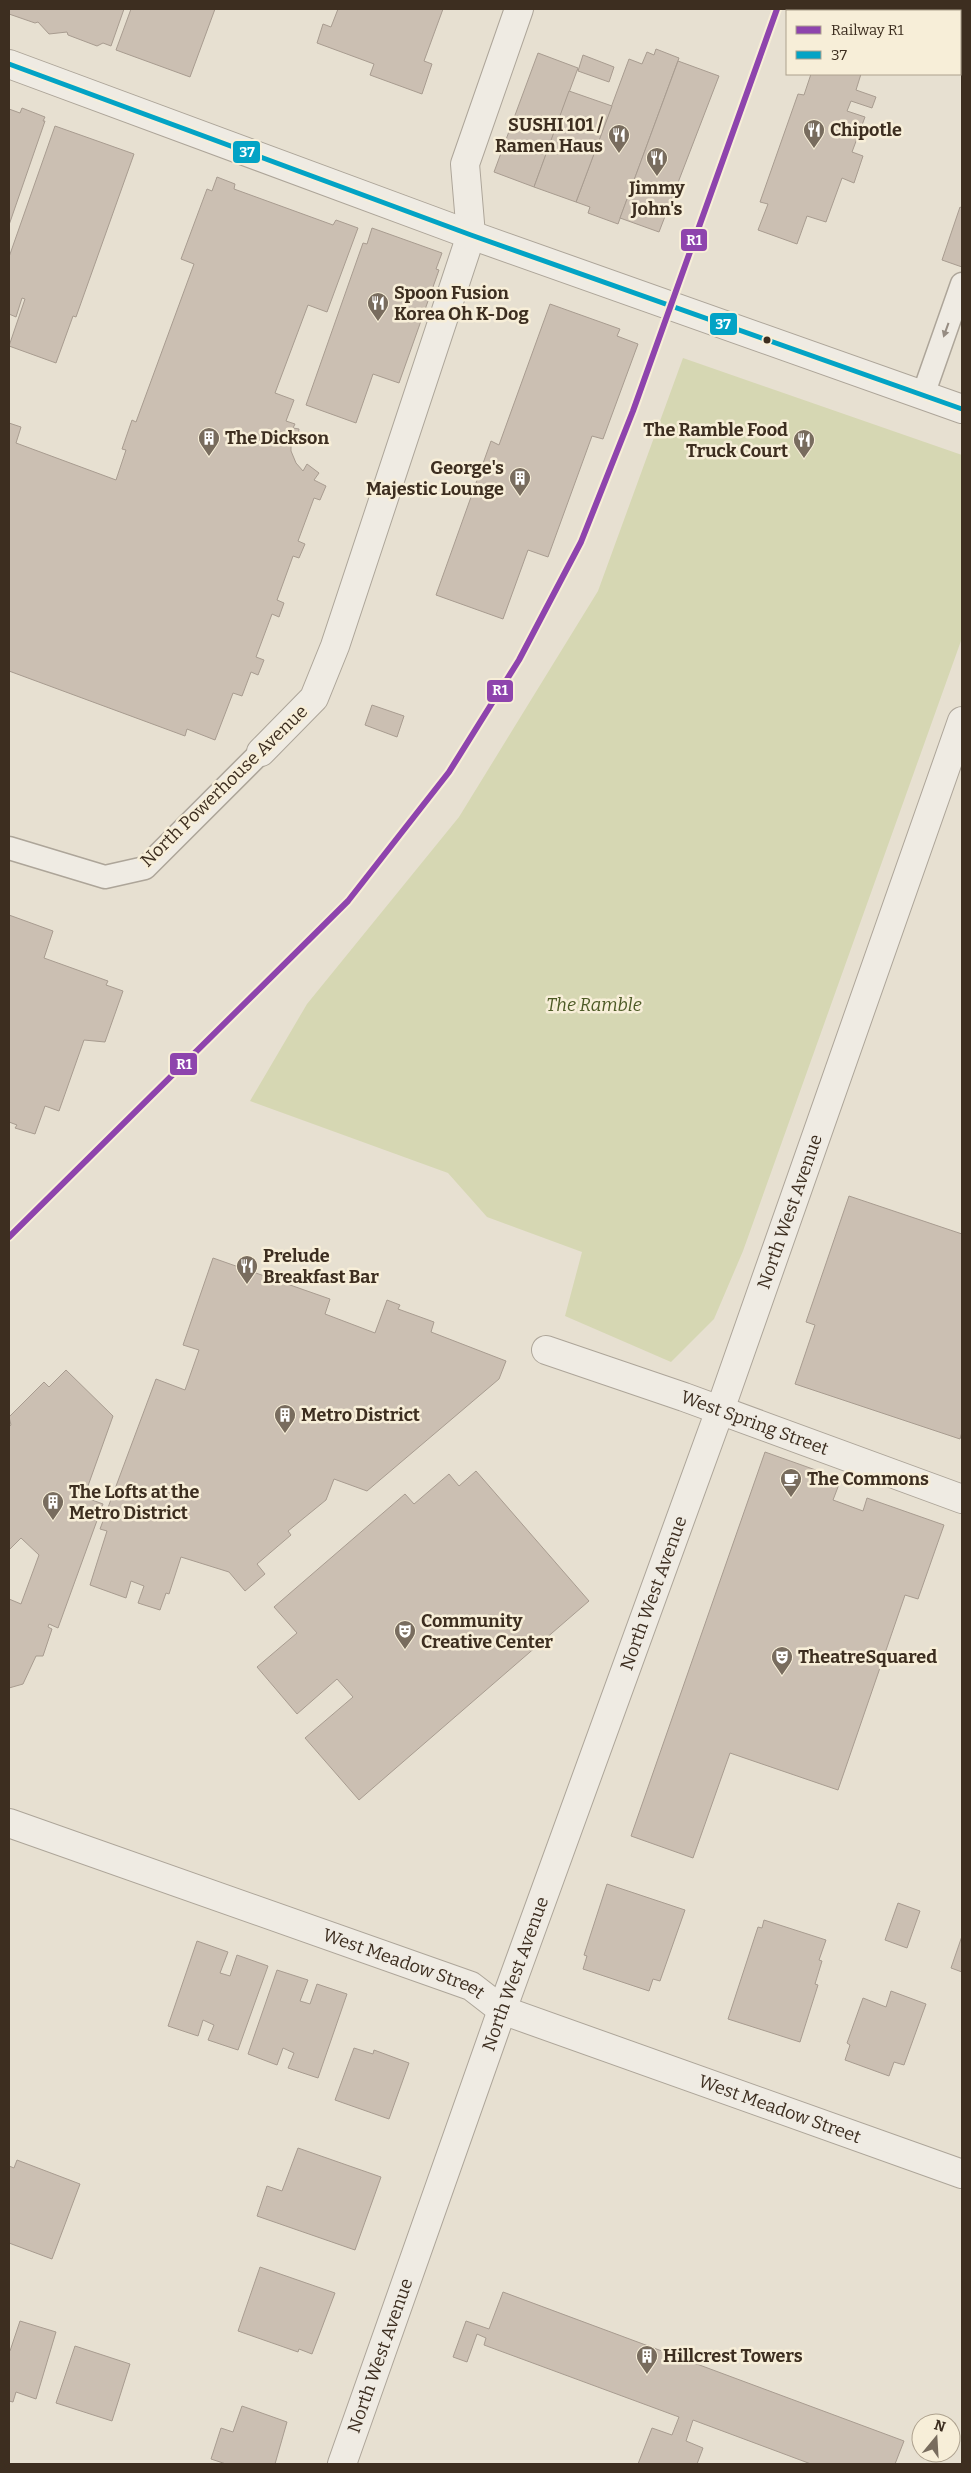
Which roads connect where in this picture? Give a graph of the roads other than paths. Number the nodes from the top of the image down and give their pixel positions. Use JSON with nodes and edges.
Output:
{"nodes":[{"id":1,"x":520,"y":9,"type":"edge"},
{"id":2,"x":9,"y":64,"type":"edge"},
{"id":3,"x":471,"y":236,"type":"junction"},
{"id":4,"x":962,"y":284,"type":"edge"},
{"id":5,"x":923,"y":395,"type":"junction"},
{"id":6,"x":962,"y":409,"type":"edge"},
{"id":7,"x":962,"y":721,"type":"edge"},
{"id":8,"x":261,"y":752,"type":"joint"},
{"id":9,"x":9,"y":848,"type":"edge"},
{"id":10,"x":546,"y":1350,"type":"dead end"},
{"id":11,"x":720,"y":1410,"type":"junction"},
{"id":12,"x":962,"y":1499,"type":"edge"},
{"id":13,"x":9,"y":1823,"type":"edge"},
{"id":14,"x":502,"y":2010,"type":"junction"},
{"id":15,"x":962,"y":2174,"type":"edge"},
{"id":16,"x":342,"y":2464,"type":"edge"}],
"edges":[{"from":1,"to":3,"type":"street"},
{"from":2,"to":3,"type":"street"},
{"from":3,"to":5,"type":"street"},
{"from":3,"to":8,"type":"street","name":"North Powerhouse Avenue"},
{"from":4,"to":5,"type":"lane","one_way":true},
{"from":5,"to":6,"type":"street"},
{"from":7,"to":11,"type":"street","name":"North West Avenue"},
{"from":8,"to":9,"type":"lane","name":"North Powerhouse Avenue"},
{"from":10,"to":11,"type":"street","name":"West Spring Street"},
{"from":11,"to":12,"type":"street","name":"West Spring Street"},
{"from":11,"to":14,"type":"street","name":"North West Avenue"},
{"from":13,"to":14,"type":"street","name":"West Meadow Street"},
{"from":14,"to":15,"type":"street","name":"West Meadow Street"},
{"from":14,"to":16,"type":"street","name":"North West Avenue"}]}
